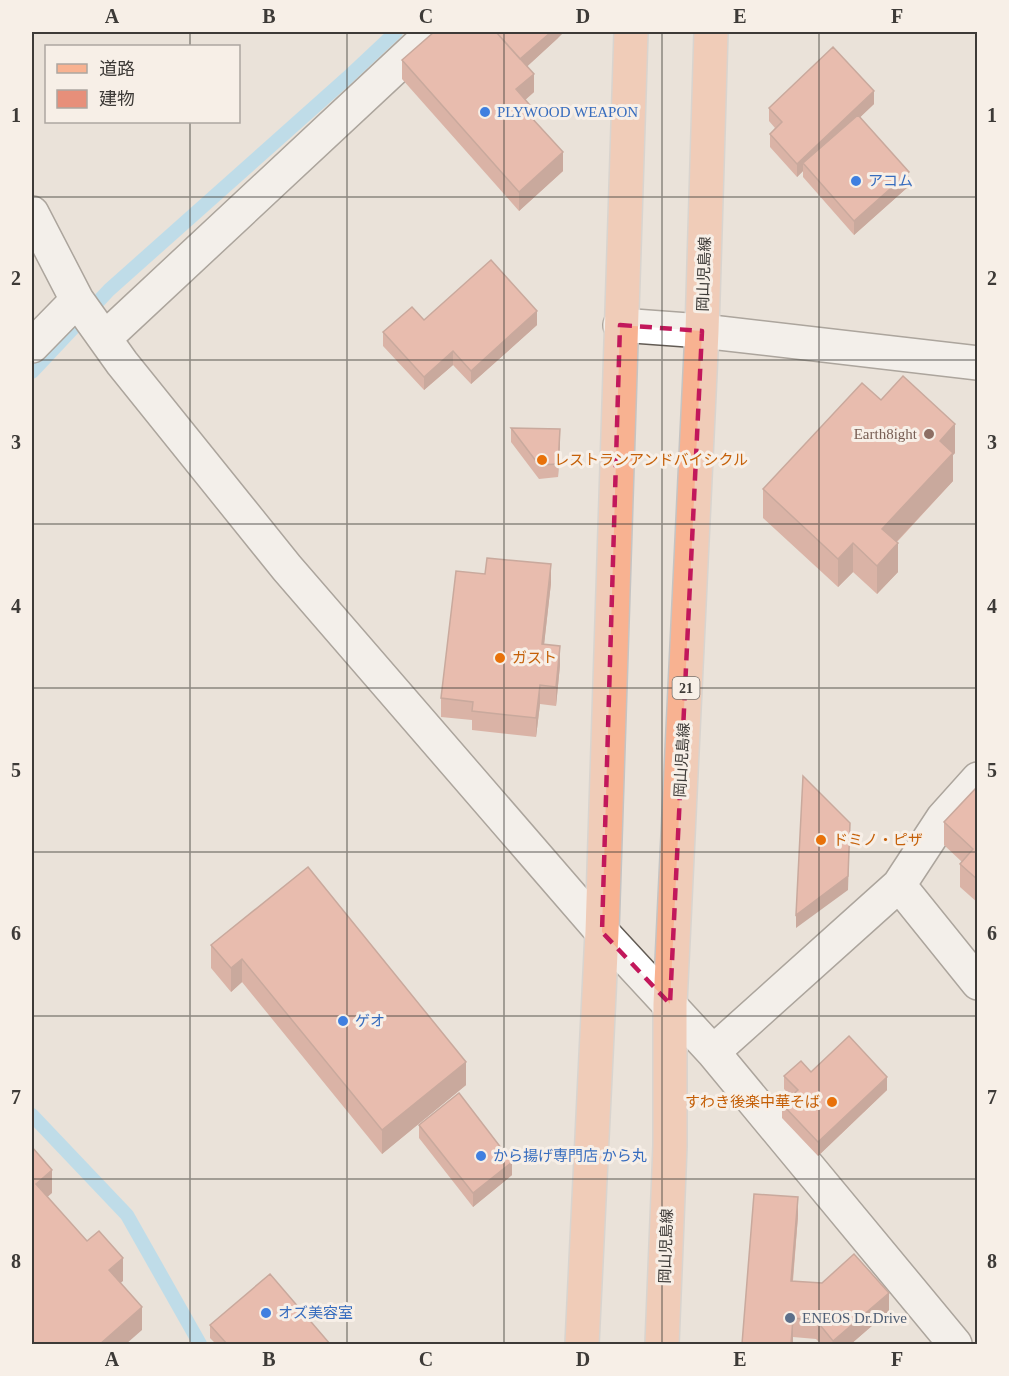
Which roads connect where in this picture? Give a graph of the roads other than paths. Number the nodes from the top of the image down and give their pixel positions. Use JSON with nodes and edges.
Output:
{"nodes":[{"id":1,"x":434,"y":32,"type":"edge"},
{"id":2,"x":631,"y":32,"type":"edge"},
{"id":3,"x":711,"y":32,"type":"edge"},
{"id":4,"x":32,"y":213,"type":"edge"},
{"id":5,"x":91,"y":319,"type":"junction"},
{"id":6,"x":621,"y":325,"type":"junction"},
{"id":7,"x":702,"y":331,"type":"junction"},
{"id":8,"x":32,"y":346,"type":"edge"},
{"id":9,"x":978,"y":363,"type":"edge"},
{"id":10,"x":978,"y":779,"type":"edge"},
{"id":11,"x":899,"y":885,"type":"junction"},
{"id":12,"x":602,"y":932,"type":"junction"},
{"id":13,"x":978,"y":983,"type":"edge"},
{"id":14,"x":670,"y":1004,"type":"junction"},
{"id":15,"x":713,"y":1052,"type":"junction"},
{"id":16,"x":582,"y":1344,"type":"edge"},
{"id":17,"x":662,"y":1344,"type":"edge"},
{"id":18,"x":955,"y":1344,"type":"edge"}],
"edges":[{"from":1,"to":5,"type":"street"},
{"from":2,"to":6,"type":"main road"},
{"from":3,"to":7,"type":"main road","name":"岡山児島線","number":"21"},
{"from":4,"to":5,"type":"street"},
{"from":5,"to":8,"type":"street"},
{"from":5,"to":12,"type":"street"},
{"from":6,"to":7,"type":"street"},
{"from":6,"to":12,"type":"main road"},
{"from":7,"to":9,"type":"street"},
{"from":7,"to":14,"type":"main road","name":"岡山児島線","number":"21"},
{"from":10,"to":11,"type":"street"},
{"from":11,"to":13,"type":"street"},
{"from":11,"to":15,"type":"street"},
{"from":12,"to":14,"type":"street"},
{"from":12,"to":16,"type":"main road"},
{"from":14,"to":15,"type":"street"},
{"from":14,"to":17,"type":"main road","name":"岡山児島線","number":"21"},
{"from":15,"to":18,"type":"street"}]}
